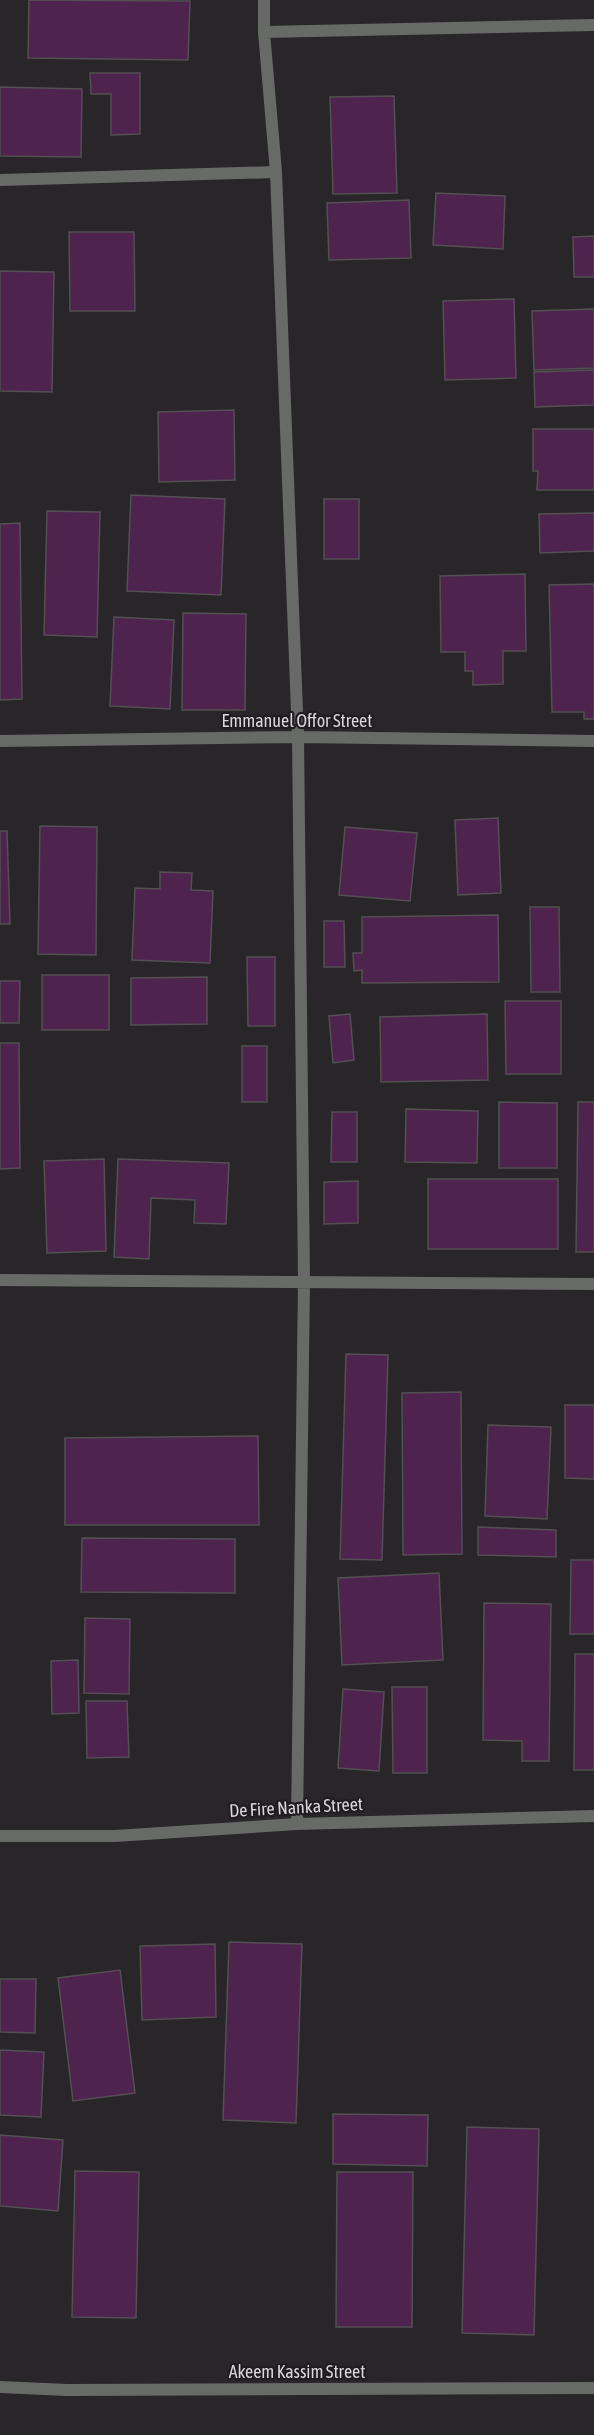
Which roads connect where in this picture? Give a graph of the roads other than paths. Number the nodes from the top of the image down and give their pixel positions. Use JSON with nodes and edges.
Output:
{"nodes":[{"id":1,"x":264,"y":0,"type":"edge"},
{"id":2,"x":594,"y":25,"type":"edge"},
{"id":3,"x":264,"y":32,"type":"junction"},
{"id":4,"x":276,"y":172,"type":"junction"},
{"id":5,"x":0,"y":180,"type":"edge"},
{"id":6,"x":298,"y":737,"type":"junction"},
{"id":7,"x":0,"y":741,"type":"edge"},
{"id":8,"x":594,"y":741,"type":"edge"},
{"id":9,"x":0,"y":1280,"type":"edge"},
{"id":10,"x":304,"y":1281,"type":"junction"},
{"id":11,"x":594,"y":1284,"type":"edge"},
{"id":12,"x":594,"y":1816,"type":"edge"},
{"id":13,"x":297,"y":1824,"type":"junction"},
{"id":14,"x":0,"y":1836,"type":"edge"},
{"id":15,"x":0,"y":2387,"type":"edge"},
{"id":16,"x":594,"y":2388,"type":"edge"}],
"edges":[{"from":1,"to":3,"type":"street"},
{"from":2,"to":3,"type":"street"},
{"from":3,"to":4,"type":"street"},
{"from":4,"to":5,"type":"street"},
{"from":4,"to":6,"type":"street"},
{"from":6,"to":7,"type":"street","name":"Emmanuel Offor Street"},
{"from":6,"to":8,"type":"street","name":"Emmanuel Offor Street"},
{"from":6,"to":10,"type":"street"},
{"from":9,"to":10,"type":"street"},
{"from":10,"to":11,"type":"street"},
{"from":10,"to":13,"type":"street"},
{"from":12,"to":13,"type":"street","name":"De Fire Nanka Street"},
{"from":13,"to":14,"type":"street","name":"De Fire Nanka Street"},
{"from":15,"to":16,"type":"street","name":"Akeem Kassim Street"}]}
